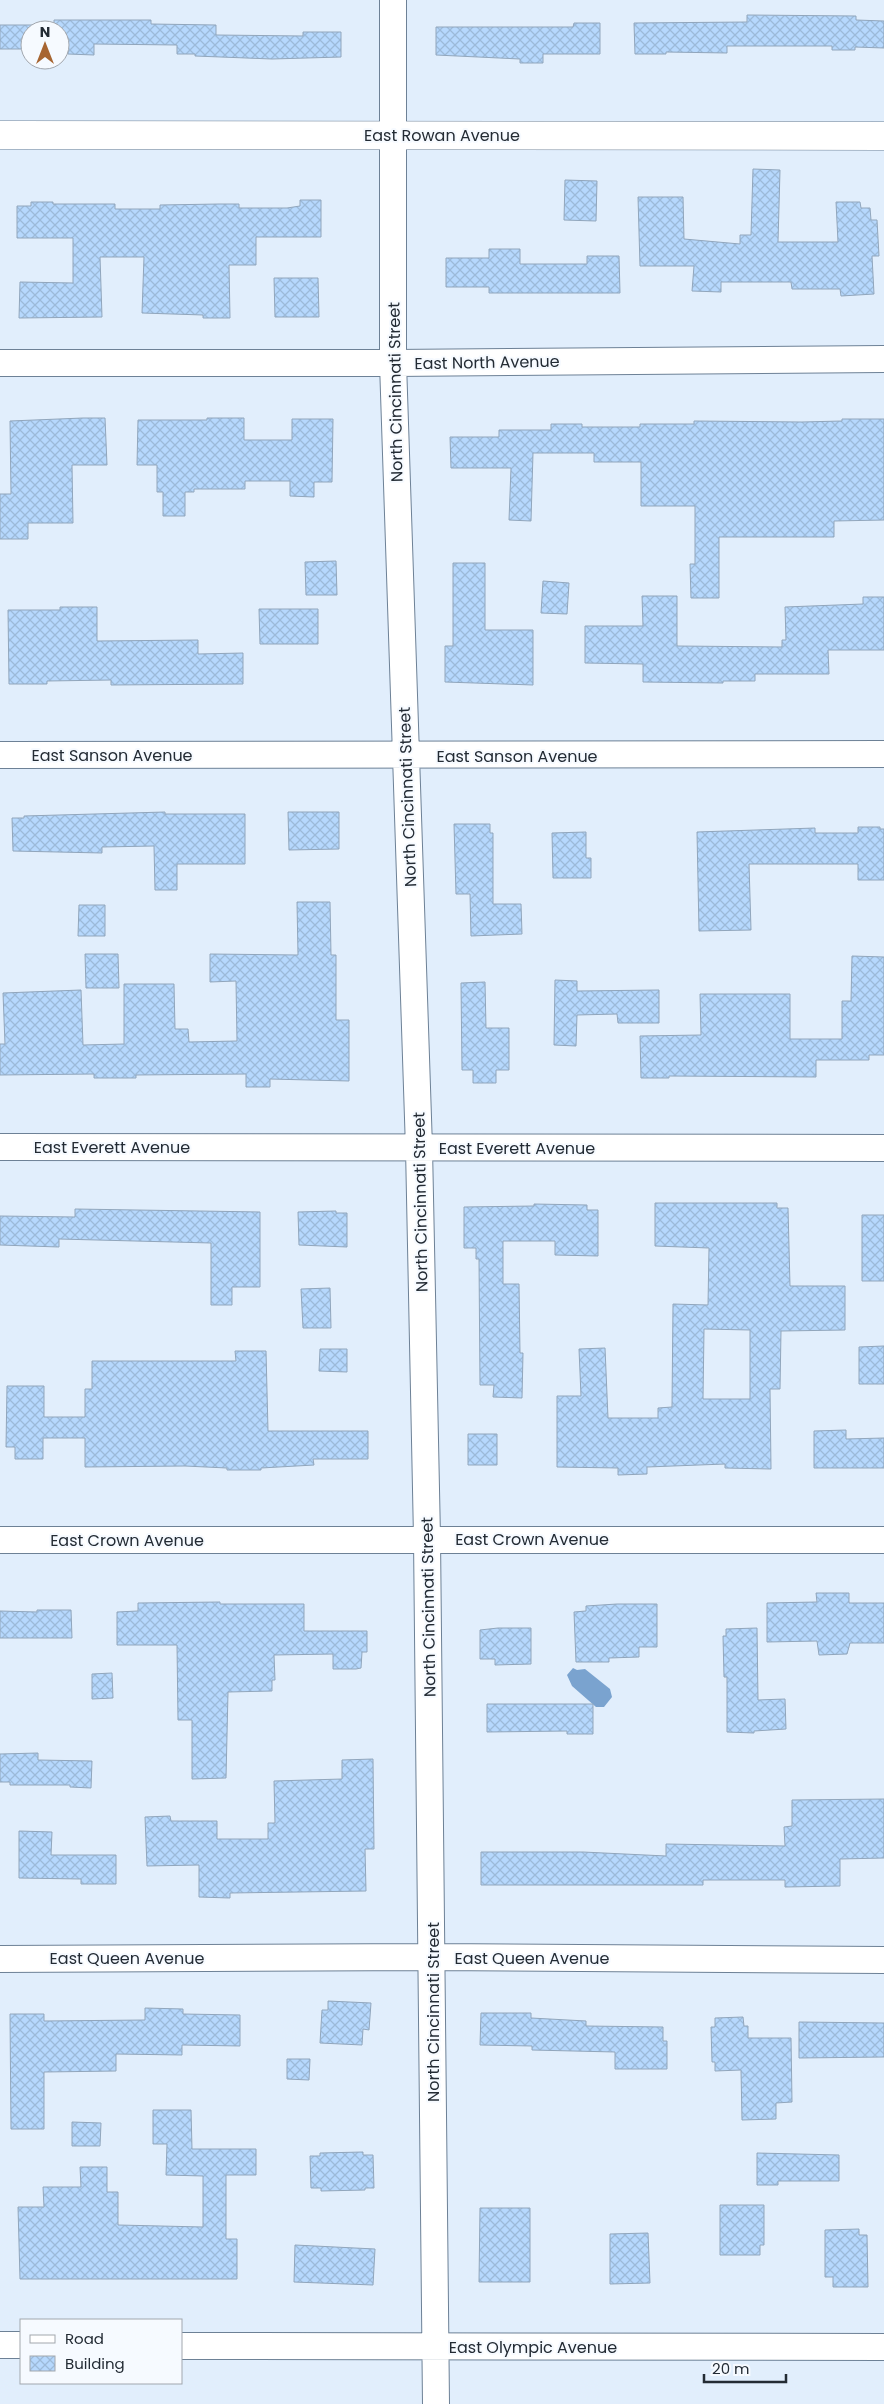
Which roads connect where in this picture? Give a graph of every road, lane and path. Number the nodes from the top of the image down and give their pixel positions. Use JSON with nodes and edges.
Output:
{"nodes":[{"id":1,"x":393,"y":0,"type":"edge"},
{"id":2,"x":394,"y":134,"type":"junction"},
{"id":3,"x":0,"y":135,"type":"edge"},
{"id":4,"x":884,"y":136,"type":"edge"},
{"id":5,"x":884,"y":358,"type":"edge"},
{"id":6,"x":0,"y":363,"type":"edge"},
{"id":7,"x":393,"y":363,"type":"junction"},
{"id":8,"x":884,"y":754,"type":"edge"},
{"id":9,"x":0,"y":755,"type":"edge"},
{"id":10,"x":406,"y":756,"type":"junction"},
{"id":11,"x":0,"y":1147,"type":"edge"},
{"id":12,"x":419,"y":1148,"type":"junction"},
{"id":13,"x":884,"y":1148,"type":"edge"},
{"id":14,"x":427,"y":1538,"type":"junction"},
{"id":15,"x":0,"y":1540,"type":"edge"},
{"id":16,"x":884,"y":1540,"type":"edge"},
{"id":17,"x":432,"y":1957,"type":"junction"},
{"id":18,"x":0,"y":1959,"type":"edge"},
{"id":19,"x":884,"y":1960,"type":"edge"},
{"id":20,"x":0,"y":2345,"type":"edge"},
{"id":21,"x":20,"y":2345,"type":"edge"},
{"id":22,"x":182,"y":2346,"type":"edge"},
{"id":23,"x":435,"y":2347,"type":"junction"},
{"id":24,"x":884,"y":2347,"type":"edge"},
{"id":25,"x":436,"y":2404,"type":"edge"}],
"edges":[{"from":1,"to":2,"type":"street","name":"North Cincinnati Street"},
{"from":2,"to":3,"type":"street","name":"East Rowan Avenue"},
{"from":2,"to":4,"type":"street","name":"East Rowan Avenue"},
{"from":2,"to":7,"type":"street","name":"North Cincinnati Street"},
{"from":5,"to":7,"type":"street","name":"East North Avenue"},
{"from":6,"to":7,"type":"street","name":"East North Avenue"},
{"from":7,"to":10,"type":"street","name":"North Cincinnati Street"},
{"from":8,"to":10,"type":"street","name":"East Sanson Avenue"},
{"from":9,"to":10,"type":"street","name":"East Sanson Avenue"},
{"from":10,"to":12,"type":"street","name":"North Cincinnati Street"},
{"from":11,"to":12,"type":"street","name":"East Everett Avenue"},
{"from":12,"to":13,"type":"street","name":"East Everett Avenue"},
{"from":12,"to":14,"type":"street","name":"North Cincinnati Street"},
{"from":14,"to":15,"type":"street","name":"East Crown Avenue"},
{"from":14,"to":16,"type":"street","name":"East Crown Avenue"},
{"from":14,"to":17,"type":"street","name":"North Cincinnati Street"},
{"from":17,"to":18,"type":"street","name":"East Queen Avenue"},
{"from":17,"to":19,"type":"street","name":"East Queen Avenue"},
{"from":17,"to":23,"type":"street","name":"North Cincinnati Street"},
{"from":20,"to":21,"type":"street"},
{"from":22,"to":23,"type":"street","name":"East Olympic Avenue"},
{"from":23,"to":24,"type":"street","name":"East Olympic Avenue"},
{"from":23,"to":25,"type":"street","name":"North Cincinnati Street"}]}
